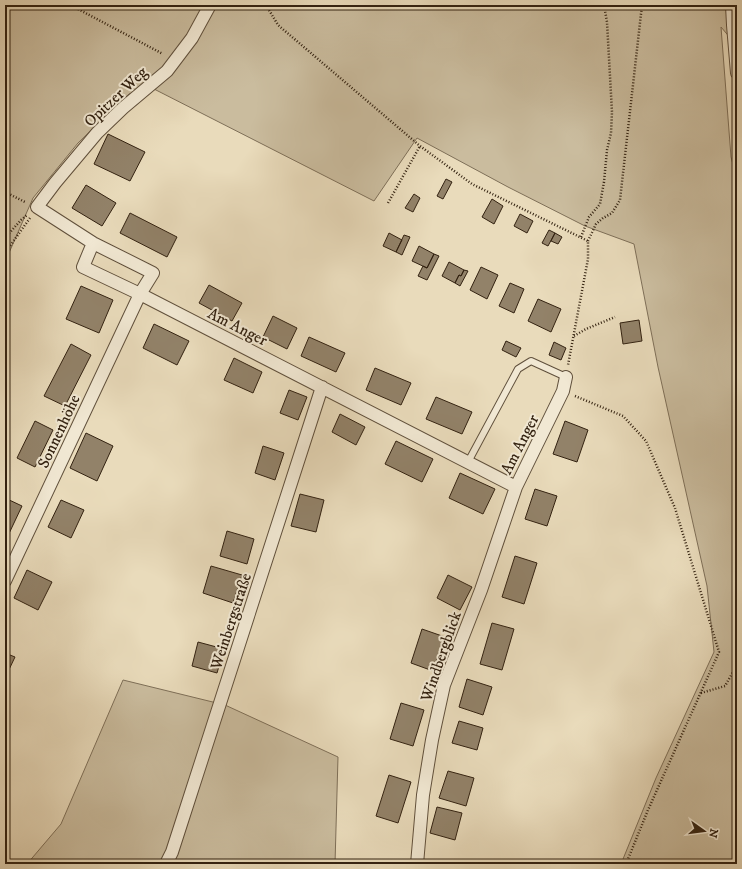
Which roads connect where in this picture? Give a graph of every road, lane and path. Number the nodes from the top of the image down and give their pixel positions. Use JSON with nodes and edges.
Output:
{"nodes":[{"id":1,"x":72,"y":5,"type":"edge"},
{"id":2,"x":210,"y":5,"type":"edge"},
{"id":3,"x":266,"y":5,"type":"edge"},
{"id":4,"x":604,"y":5,"type":"edge"},
{"id":5,"x":642,"y":5,"type":"edge"},
{"id":6,"x":732,"y":5,"type":"edge"},
{"id":7,"x":77,"y":6,"type":"edge"},
{"id":8,"x":175,"y":61,"type":"junction"},
{"id":9,"x":737,"y":72,"type":"edge"},
{"id":10,"x":420,"y":146,"type":"junction"},
{"id":11,"x":5,"y":192,"type":"edge"},
{"id":12,"x":388,"y":203,"type":"dead end"},
{"id":13,"x":37,"y":207,"type":"junction"},
{"id":14,"x":581,"y":237,"type":"junction"},
{"id":15,"x":5,"y":238,"type":"edge"},
{"id":16,"x":588,"y":241,"type":"junction"},
{"id":17,"x":92,"y":243,"type":"junction"},
{"id":18,"x":5,"y":253,"type":"edge"},
{"id":19,"x":140,"y":294,"type":"junction"},
{"id":20,"x":615,"y":317,"type":"dead end"},
{"id":21,"x":574,"y":336,"type":"junction"},
{"id":22,"x":566,"y":377,"type":"junction"},
{"id":23,"x":322,"y":387,"type":"junction"},
{"id":24,"x":563,"y":391,"type":"junction"},
{"id":25,"x":468,"y":462,"type":"junction"},
{"id":26,"x":516,"y":487,"type":"junction"},
{"id":27,"x":5,"y":581,"type":"edge"},
{"id":28,"x":737,"y":665,"type":"edge"},
{"id":29,"x":701,"y":693,"type":"junction"},
{"id":30,"x":166,"y":864,"type":"edge"},
{"id":31,"x":416,"y":864,"type":"edge"},
{"id":32,"x":626,"y":864,"type":"edge"}],
"edges":[{"from":1,"to":7,"type":"path"},
{"from":2,"to":8,"type":"street","name":"Opitzer Weg"},
{"from":3,"to":10,"type":"path"},
{"from":4,"to":14,"type":"path"},
{"from":5,"to":16,"type":"path"},
{"from":6,"to":9,"type":"street"},
{"from":7,"to":8,"type":"path"},
{"from":8,"to":13,"type":"street","name":"Opitzer Weg"},
{"from":10,"to":12,"type":"path"},
{"from":10,"to":14,"type":"path"},
{"from":11,"to":13,"type":"path"},
{"from":13,"to":15,"type":"path"},
{"from":13,"to":17,"type":"street"},
{"from":13,"to":18,"type":"path"},
{"from":14,"to":16,"type":"path"},
{"from":16,"to":21,"type":"path"},
{"from":17,"to":19,"type":"street","name":"Am Anger"},
{"from":17,"to":19,"type":"street"},
{"from":19,"to":23,"type":"street","name":"Am Anger"},
{"from":19,"to":27,"type":"street","name":"Sonnenhöhe"},
{"from":20,"to":21,"type":"path"},
{"from":21,"to":22,"type":"path"},
{"from":22,"to":24,"type":"street","name":"Am Anger"},
{"from":22,"to":25,"type":"lane"},
{"from":23,"to":25,"type":"street","name":"Am Anger"},
{"from":23,"to":30,"type":"street","name":"Weinbergstraße"},
{"from":24,"to":26,"type":"street","name":"Am Anger"},
{"from":24,"to":29,"type":"path"},
{"from":25,"to":26,"type":"street","name":"Am Anger"},
{"from":26,"to":31,"type":"street","name":"Windbergblick"},
{"from":28,"to":29,"type":"path"},
{"from":29,"to":32,"type":"path"}]}
